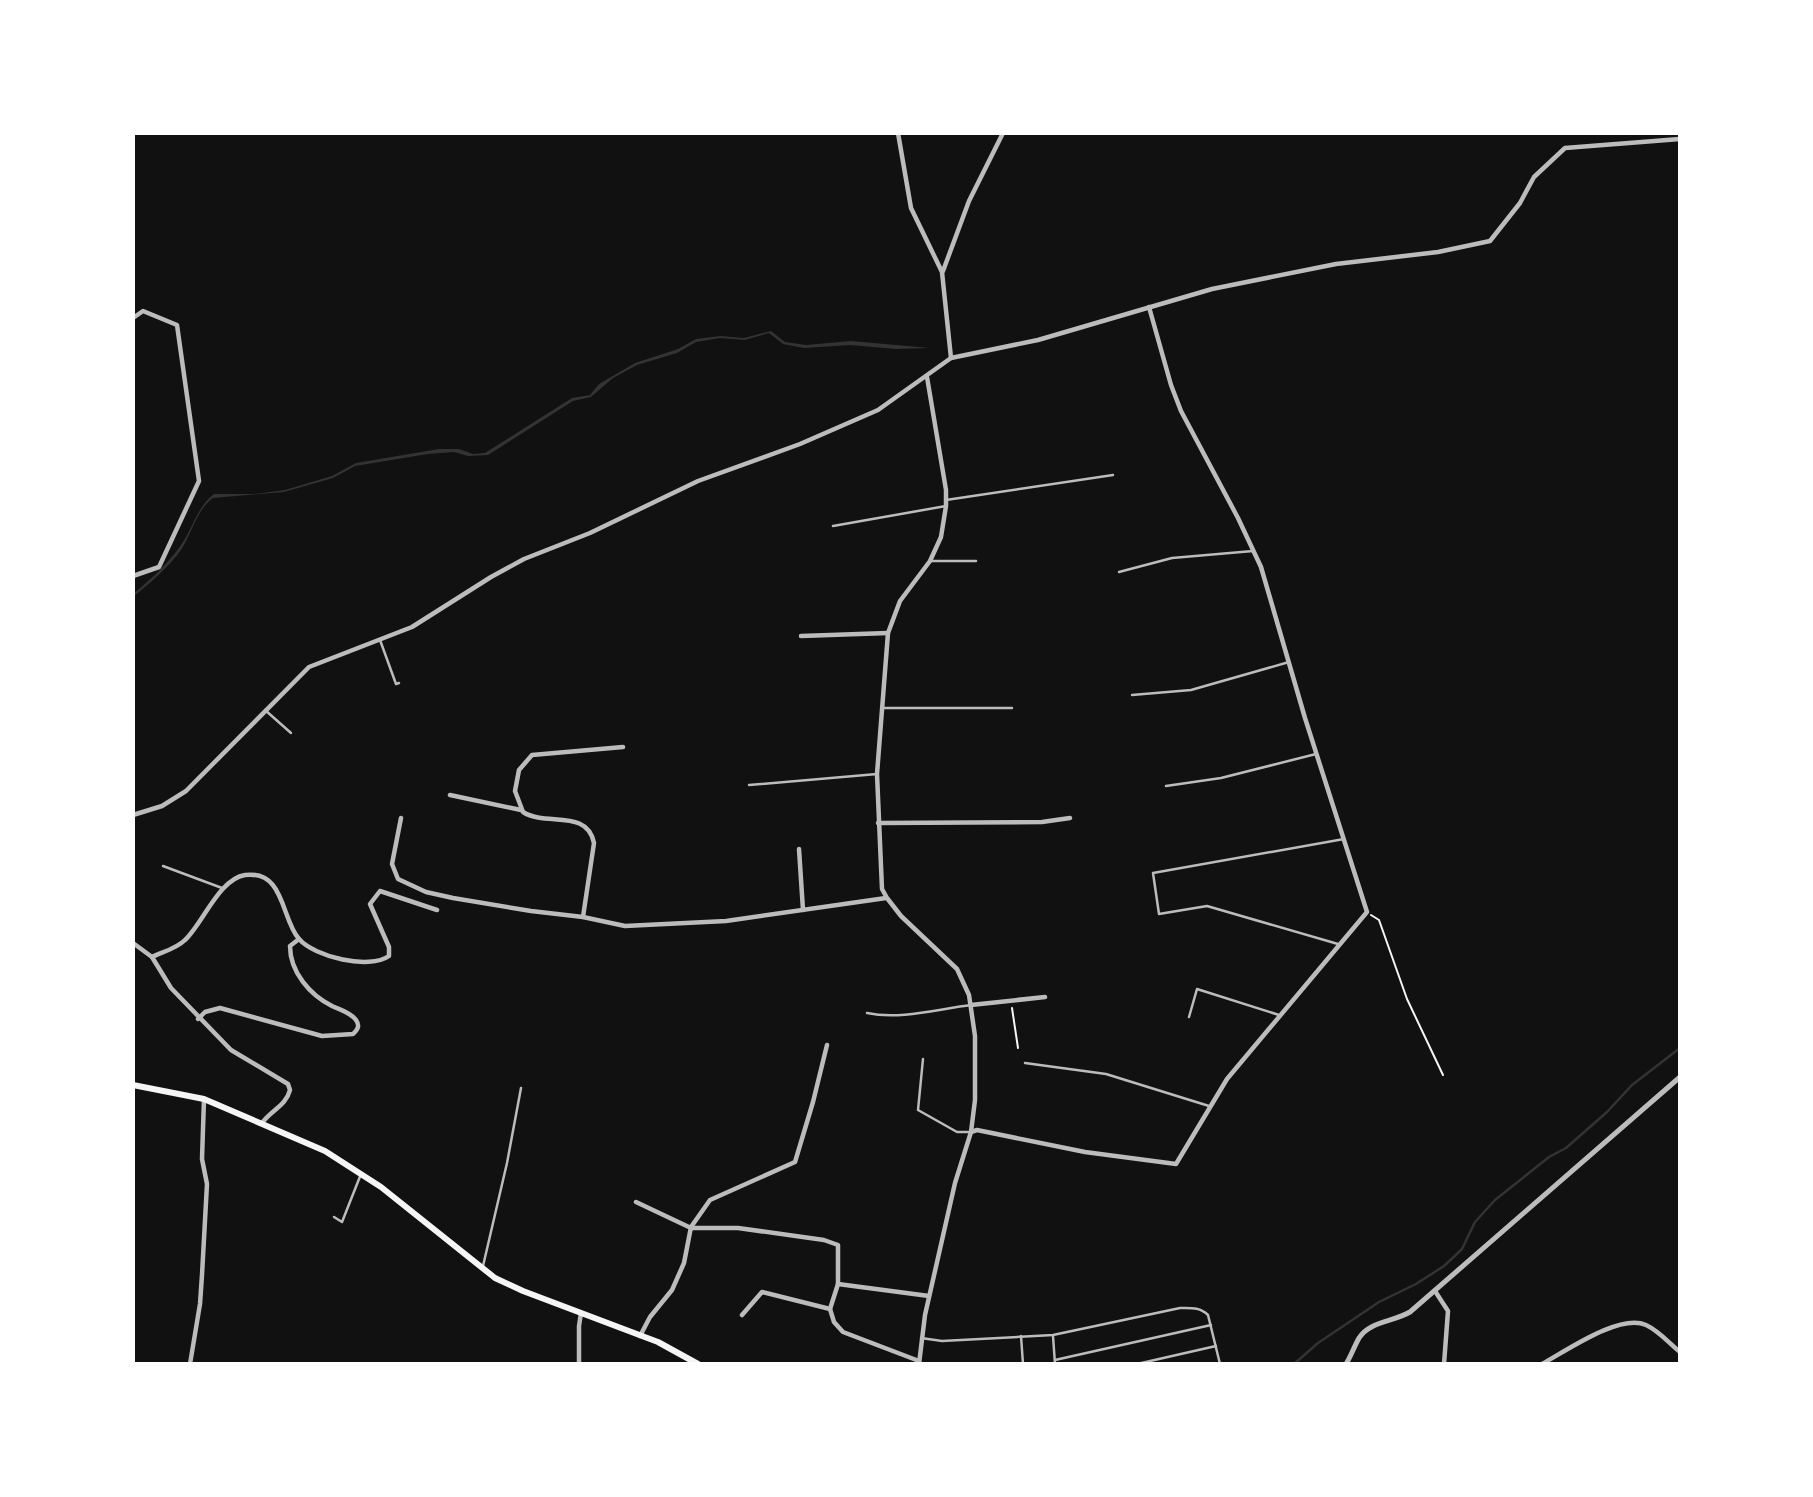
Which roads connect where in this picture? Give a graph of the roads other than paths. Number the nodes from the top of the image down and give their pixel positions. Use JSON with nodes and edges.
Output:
{"nodes":[{"id":1,"x":898,"y":133,"type":"edge"},
{"id":2,"x":1003,"y":133,"type":"edge"},
{"id":3,"x":1680,"y":139,"type":"edge"},
{"id":4,"x":942,"y":272,"type":"junction"},
{"id":5,"x":1149,"y":307,"type":"junction"},
{"id":6,"x":133,"y":318,"type":"edge"},
{"id":7,"x":951,"y":358,"type":"junction"},
{"id":8,"x":927,"y":377,"type":"junction"},
{"id":9,"x":1113,"y":475,"type":"dead end"},
{"id":10,"x":946,"y":503,"type":"junction"},
{"id":11,"x":833,"y":526,"type":"dead end"},
{"id":12,"x":1254,"y":551,"type":"junction"},
{"id":13,"x":930,"y":561,"type":"junction"},
{"id":14,"x":975,"y":561,"type":"dead end"},
{"id":15,"x":1119,"y":572,"type":"dead end"},
{"id":16,"x":133,"y":576,"type":"edge"},
{"id":17,"x":888,"y":633,"type":"junction"},
{"id":18,"x":801,"y":636,"type":"dead end"},
{"id":19,"x":380,"y":640,"type":"junction"},
{"id":20,"x":1289,"y":662,"type":"junction"},
{"id":21,"x":399,"y":683,"type":"dead end"},
{"id":22,"x":1132,"y":695,"type":"dead end"},
{"id":23,"x":882,"y":708,"type":"junction"},
{"id":24,"x":1012,"y":708,"type":"dead end"},
{"id":25,"x":265,"y":710,"type":"junction"},
{"id":26,"x":290,"y":733,"type":"dead end"},
{"id":27,"x":623,"y":747,"type":"dead end"},
{"id":28,"x":1318,"y":753,"type":"junction"},
{"id":29,"x":877,"y":774,"type":"junction"},
{"id":30,"x":749,"y":785,"type":"dead end"},
{"id":31,"x":1166,"y":786,"type":"dead end"},
{"id":32,"x":450,"y":795,"type":"dead end"},
{"id":33,"x":522,"y":810,"type":"junction"},
{"id":34,"x":133,"y":815,"type":"edge"},
{"id":35,"x":401,"y":818,"type":"dead end"},
{"id":36,"x":1070,"y":818,"type":"dead end"},
{"id":37,"x":878,"y":823,"type":"junction"},
{"id":38,"x":1344,"y":839,"type":"junction"},
{"id":39,"x":799,"y":849,"type":"dead end"},
{"id":40,"x":163,"y":866,"type":"dead end"},
{"id":41,"x":223,"y":888,"type":"junction"},
{"id":42,"x":887,"y":898,"type":"junction"},
{"id":43,"x":438,"y":910,"type":"dead end"},
{"id":44,"x":803,"y":910,"type":"junction"},
{"id":45,"x":583,"y":917,"type":"junction"},
{"id":46,"x":299,"y":939,"type":"junction"},
{"id":47,"x":133,"y":943,"type":"edge"},
{"id":48,"x":1339,"y":944,"type":"junction"},
{"id":49,"x":152,"y":957,"type":"junction"},
{"id":50,"x":1045,"y":997,"type":"dead end"},
{"id":51,"x":971,"y":1005,"type":"junction"},
{"id":52,"x":867,"y":1013,"type":"dead end"},
{"id":53,"x":1280,"y":1016,"type":"junction"},
{"id":54,"x":1189,"y":1017,"type":"dead end"},
{"id":55,"x":198,"y":1019,"type":"junction"},
{"id":56,"x":827,"y":1045,"type":"dead end"},
{"id":57,"x":923,"y":1059,"type":"dead end"},
{"id":58,"x":1025,"y":1063,"type":"dead end"},
{"id":59,"x":1680,"y":1077,"type":"edge"},
{"id":60,"x":133,"y":1085,"type":"edge"},
{"id":61,"x":522,"y":1088,"type":"dead end"},
{"id":62,"x":204,"y":1099,"type":"junction"},
{"id":63,"x":1209,"y":1106,"type":"junction"},
{"id":64,"x":262,"y":1123,"type":"junction"},
{"id":65,"x":971,"y":1132,"type":"junction"},
{"id":66,"x":361,"y":1174,"type":"junction"},
{"id":67,"x":636,"y":1202,"type":"dead end"},
{"id":68,"x":334,"y":1217,"type":"dead end"},
{"id":69,"x":691,"y":1228,"type":"junction"},
{"id":70,"x":482,"y":1269,"type":"junction"},
{"id":71,"x":838,"y":1284,"type":"junction"},
{"id":72,"x":1435,"y":1291,"type":"junction"},
{"id":73,"x":929,"y":1296,"type":"junction"},
{"id":74,"x":830,"y":1309,"type":"junction"},
{"id":75,"x":582,"y":1312,"type":"junction"},
{"id":76,"x":741,"y":1315,"type":"dead end"},
{"id":77,"x":1211,"y":1325,"type":"junction"},
{"id":78,"x":1053,"y":1335,"type":"junction"},
{"id":79,"x":640,"y":1336,"type":"junction"},
{"id":80,"x":1021,"y":1336,"type":"junction"},
{"id":81,"x":921,"y":1338,"type":"junction"},
{"id":82,"x":1216,"y":1346,"type":"junction"},
{"id":83,"x":1680,"y":1352,"type":"edge"},
{"id":84,"x":919,"y":1362,"type":"edge"},
{"id":85,"x":1055,"y":1362,"type":"edge"},
{"id":86,"x":191,"y":1364,"type":"edge"},
{"id":87,"x":579,"y":1364,"type":"edge"},
{"id":88,"x":698,"y":1364,"type":"edge"},
{"id":89,"x":1023,"y":1364,"type":"edge"},
{"id":90,"x":1137,"y":1364,"type":"edge"},
{"id":91,"x":1220,"y":1364,"type":"edge"},
{"id":92,"x":1346,"y":1364,"type":"edge"},
{"id":93,"x":1444,"y":1364,"type":"edge"},
{"id":94,"x":1542,"y":1364,"type":"edge"}],
"edges":[{"from":1,"to":4,"type":"street"},
{"from":2,"to":4,"type":"street"},
{"from":3,"to":5,"type":"street"},
{"from":4,"to":7,"type":"street"},
{"from":5,"to":7,"type":"street"},
{"from":5,"to":12,"type":"street"},
{"from":6,"to":16,"type":"street"},
{"from":7,"to":8,"type":"street"},
{"from":8,"to":10,"type":"street"},
{"from":8,"to":19,"type":"street"},
{"from":9,"to":10,"type":"lane"},
{"from":10,"to":11,"type":"lane"},
{"from":10,"to":13,"type":"street"},
{"from":12,"to":15,"type":"lane"},
{"from":12,"to":20,"type":"street"},
{"from":13,"to":14,"type":"lane"},
{"from":13,"to":17,"type":"street"},
{"from":17,"to":18,"type":"street"},
{"from":17,"to":23,"type":"street"},
{"from":19,"to":21,"type":"lane"},
{"from":19,"to":25,"type":"street"},
{"from":20,"to":22,"type":"lane"},
{"from":20,"to":28,"type":"street"},
{"from":23,"to":24,"type":"lane"},
{"from":23,"to":29,"type":"street"},
{"from":25,"to":26,"type":"lane"},
{"from":25,"to":34,"type":"street"},
{"from":27,"to":33,"type":"street"},
{"from":28,"to":31,"type":"lane"},
{"from":28,"to":38,"type":"street"},
{"from":29,"to":30,"type":"lane"},
{"from":29,"to":37,"type":"street"},
{"from":32,"to":33,"type":"street"},
{"from":33,"to":45,"type":"street"},
{"from":35,"to":45,"type":"street"},
{"from":36,"to":37,"type":"street"},
{"from":37,"to":42,"type":"street"},
{"from":38,"to":48,"type":"street"},
{"from":38,"to":48,"type":"lane"},
{"from":39,"to":44,"type":"street"},
{"from":40,"to":41,"type":"lane"},
{"from":41,"to":46,"type":"street"},
{"from":41,"to":49,"type":"street"},
{"from":42,"to":44,"type":"street"},
{"from":42,"to":51,"type":"street"},
{"from":43,"to":46,"type":"street"},
{"from":44,"to":45,"type":"street"},
{"from":46,"to":55,"type":"street"},
{"from":47,"to":49,"type":"street"},
{"from":48,"to":53,"type":"street"},
{"from":49,"to":55,"type":"street"},
{"from":50,"to":51,"type":"street"},
{"from":51,"to":52,"type":"lane"},
{"from":51,"to":65,"type":"street"},
{"from":53,"to":54,"type":"lane"},
{"from":53,"to":63,"type":"street"},
{"from":55,"to":64,"type":"street"},
{"from":56,"to":69,"type":"street"},
{"from":57,"to":65,"type":"lane"},
{"from":58,"to":63,"type":"lane"},
{"from":59,"to":72,"type":"street"},
{"from":60,"to":62,"type":"main road"},
{"from":61,"to":70,"type":"lane"},
{"from":62,"to":64,"type":"main road"},
{"from":62,"to":86,"type":"street"},
{"from":63,"to":65,"type":"street"},
{"from":64,"to":66,"type":"main road"},
{"from":65,"to":73,"type":"street"},
{"from":66,"to":68,"type":"lane"},
{"from":66,"to":70,"type":"main road"},
{"from":67,"to":69,"type":"street"},
{"from":69,"to":71,"type":"street"},
{"from":69,"to":79,"type":"street"},
{"from":70,"to":75,"type":"main road"},
{"from":71,"to":73,"type":"street"},
{"from":71,"to":74,"type":"street"},
{"from":72,"to":92,"type":"street"},
{"from":72,"to":93,"type":"street"},
{"from":73,"to":81,"type":"street"},
{"from":74,"to":76,"type":"street"},
{"from":74,"to":84,"type":"street"},
{"from":75,"to":79,"type":"main road"},
{"from":75,"to":87,"type":"street"},
{"from":77,"to":78,"type":"lane"},
{"from":77,"to":82,"type":"lane"},
{"from":77,"to":85,"type":"lane"},
{"from":78,"to":80,"type":"lane"},
{"from":78,"to":85,"type":"lane"},
{"from":79,"to":88,"type":"main road"},
{"from":80,"to":81,"type":"lane"},
{"from":80,"to":89,"type":"lane"},
{"from":81,"to":84,"type":"street"},
{"from":82,"to":90,"type":"lane"},
{"from":82,"to":91,"type":"lane"},
{"from":83,"to":94,"type":"street"}]}
